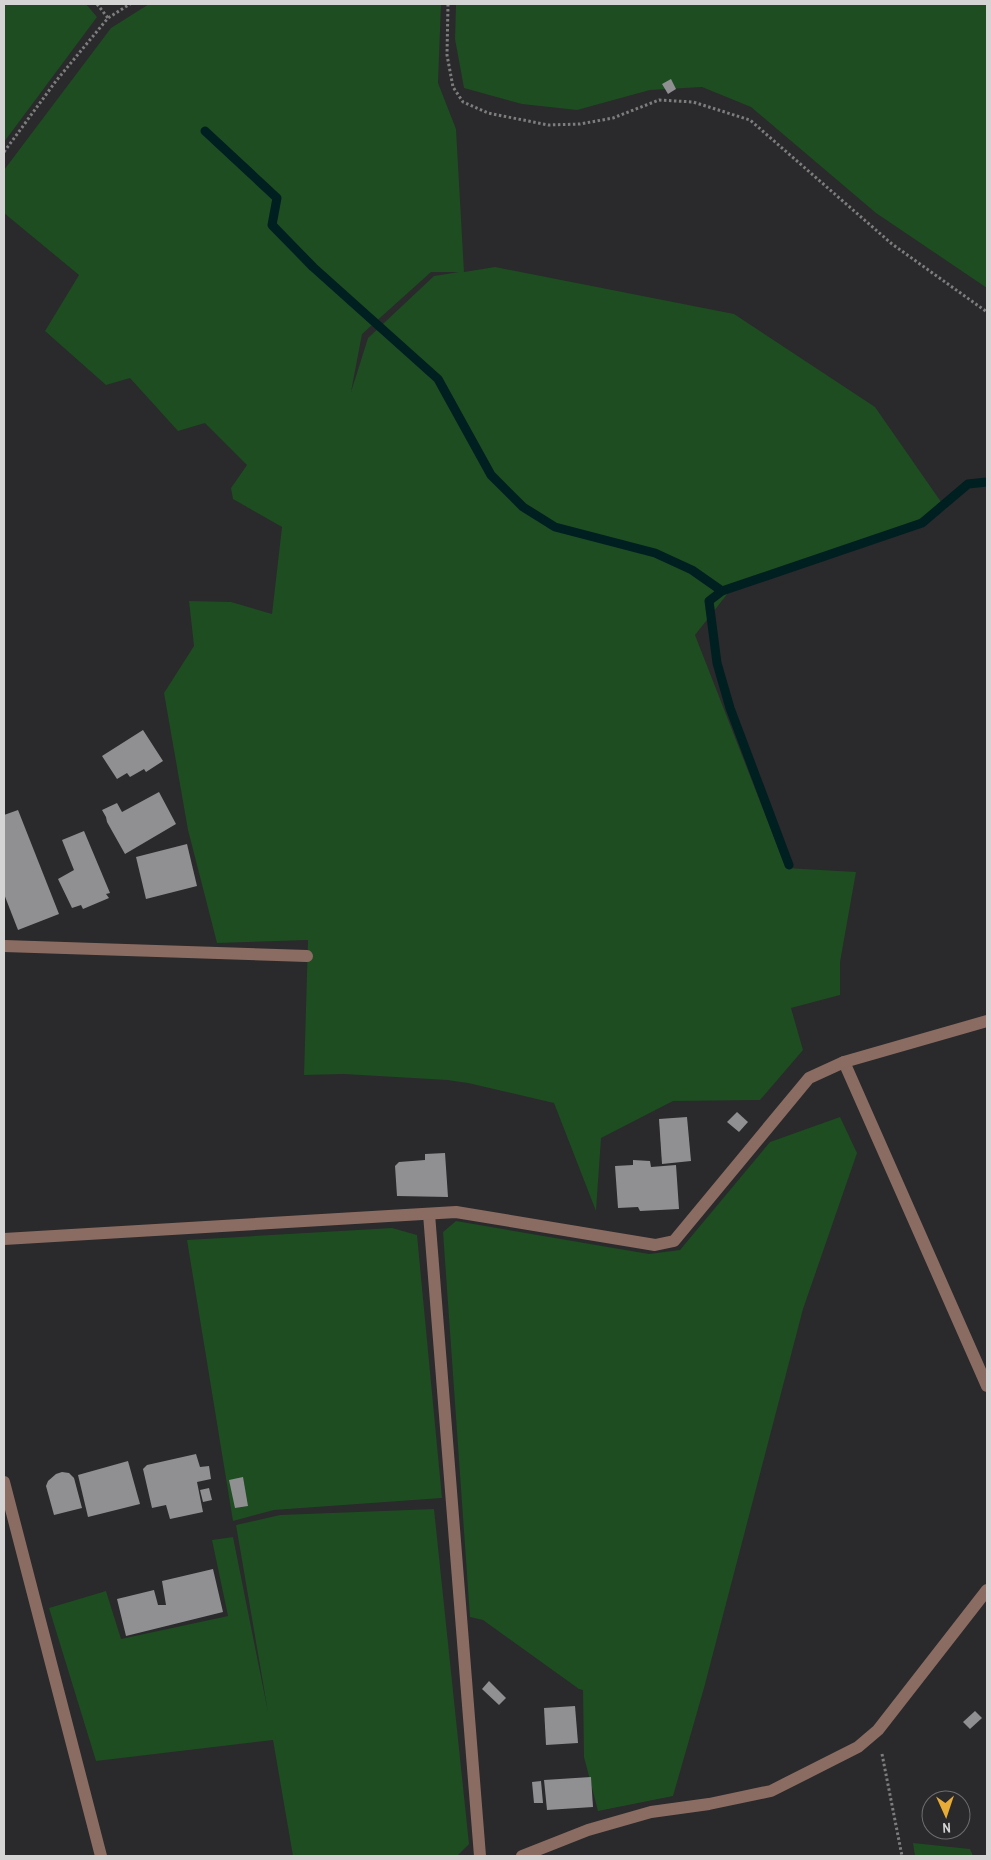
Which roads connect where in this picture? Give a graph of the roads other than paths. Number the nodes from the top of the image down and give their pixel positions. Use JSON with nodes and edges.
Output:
{"nodes":[{"id":1,"x":4,"y":946,"type":"edge"},
{"id":2,"x":307,"y":956,"type":"dead end"},
{"id":3,"x":987,"y":1021,"type":"edge"},
{"id":4,"x":844,"y":1062,"type":"junction"},
{"id":5,"x":429,"y":1214,"type":"junction"},
{"id":6,"x":4,"y":1239,"type":"edge"},
{"id":7,"x":987,"y":1386,"type":"edge"},
{"id":8,"x":4,"y":1482,"type":"edge"},
{"id":9,"x":987,"y":1590,"type":"edge"},
{"id":10,"x":101,"y":1856,"type":"edge"},
{"id":11,"x":480,"y":1856,"type":"edge"},
{"id":12,"x":522,"y":1856,"type":"edge"}],
"edges":[{"from":1,"to":2,"type":"street"},
{"from":3,"to":4,"type":"street"},
{"from":4,"to":5,"type":"street"},
{"from":4,"to":7,"type":"street"},
{"from":5,"to":6,"type":"street"},
{"from":5,"to":11,"type":"street"},
{"from":8,"to":10,"type":"street"},
{"from":9,"to":12,"type":"street"}]}
